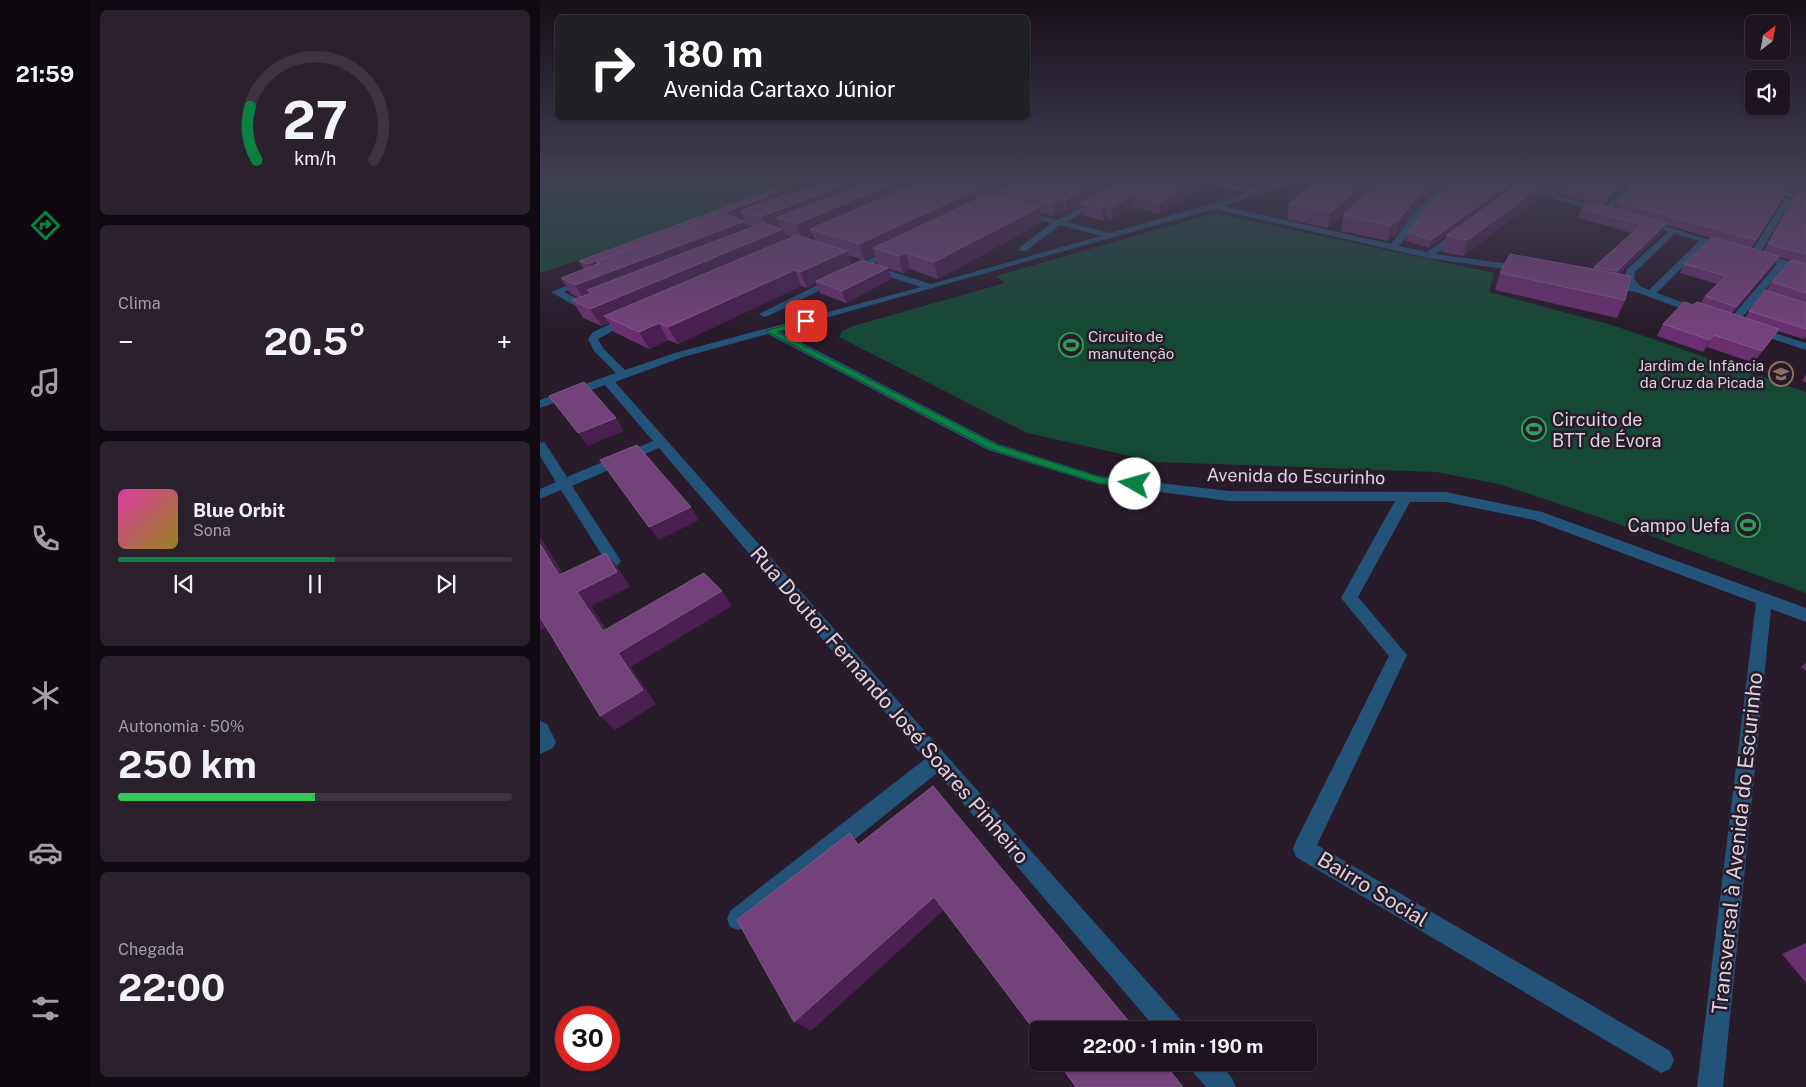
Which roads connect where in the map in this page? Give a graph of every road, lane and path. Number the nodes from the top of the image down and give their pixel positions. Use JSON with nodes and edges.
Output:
{"nodes":[{"id":1,"x":1050,"y":229,"type":"edge"},
{"id":2,"x":1084,"y":229,"type":"edge"},
{"id":3,"x":1137,"y":229,"type":"edge"},
{"id":4,"x":1316,"y":229,"type":"edge"},
{"id":5,"x":1335,"y":229,"type":"edge"},
{"id":6,"x":1405,"y":229,"type":"edge"},
{"id":7,"x":1465,"y":229,"type":"edge"},
{"id":8,"x":1665,"y":229,"type":"edge"},
{"id":9,"x":1765,"y":229,"type":"edge"},
{"id":10,"x":1674,"y":231,"type":"junction"},
{"id":11,"x":1331,"y":233,"type":"junction"},
{"id":12,"x":1111,"y":236,"type":"junction"},
{"id":13,"x":1705,"y":240,"type":"junction"},
{"id":14,"x":1393,"y":247,"type":"junction"},
{"id":15,"x":1023,"y":248,"type":"dead end"},
{"id":16,"x":898,"y":249,"type":"edge"},
{"id":17,"x":1746,"y":252,"type":"junction"},
{"id":18,"x":1433,"y":256,"type":"junction"},
{"id":19,"x":846,"y":260,"type":"edge"},
{"id":20,"x":1783,"y":262,"type":"junction"},
{"id":21,"x":864,"y":265,"type":"junction"},
{"id":22,"x":1806,"y":269,"type":"edge"},
{"id":23,"x":1537,"y":272,"type":"edge"},
{"id":24,"x":593,"y":278,"type":"edge"},
{"id":25,"x":1601,"y":284,"type":"edge"},
{"id":26,"x":931,"y":287,"type":"junction"},
{"id":27,"x":1638,"y":289,"type":"junction"},
{"id":28,"x":1650,"y":294,"type":"junction"},
{"id":29,"x":604,"y":300,"type":"edge"},
{"id":30,"x":642,"y":314,"type":"edge"},
{"id":31,"x":764,"y":314,"type":"dead end"},
{"id":32,"x":1723,"y":320,"type":"junction"},
{"id":33,"x":770,"y":331,"type":"junction"},
{"id":34,"x":1806,"y":347,"type":"edge"},
{"id":35,"x":623,"y":374,"type":"junction"},
{"id":36,"x":607,"y":380,"type":"junction"},
{"id":37,"x":540,"y":404,"type":"edge"},
{"id":38,"x":661,"y":443,"type":"junction"},
{"id":39,"x":540,"y":446,"type":"edge"},
{"id":40,"x":565,"y":484,"type":"junction"},
{"id":41,"x":540,"y":494,"type":"edge"},
{"id":42,"x":1405,"y":497,"type":"junction"},
{"id":43,"x":613,"y":561,"type":"edge"},
{"id":44,"x":1764,"y":600,"type":"junction"},
{"id":45,"x":1806,"y":615,"type":"edge"},
{"id":46,"x":938,"y":760,"type":"junction"},
{"id":47,"x":738,"y":919,"type":"edge"},
{"id":48,"x":1165,"y":1021,"type":"edge"},
{"id":49,"x":1661,"y":1060,"type":"dead end"},
{"id":50,"x":1210,"y":1071,"type":"edge"},
{"id":51,"x":1223,"y":1087,"type":"edge"},
{"id":52,"x":1710,"y":1087,"type":"edge"}],
"edges":[{"from":1,"to":15,"type":"street"},
{"from":2,"to":12,"type":"street"},
{"from":3,"to":12,"type":"street"},
{"from":4,"to":11,"type":"street"},
{"from":5,"to":11,"type":"street"},
{"from":6,"to":14,"type":"street"},
{"from":7,"to":18,"type":"street"},
{"from":8,"to":10,"type":"street"},
{"from":9,"to":17,"type":"street"},
{"from":10,"to":13,"type":"street"},
{"from":10,"to":27,"type":"street"},
{"from":11,"to":14,"type":"street"},
{"from":12,"to":26,"type":"street"},
{"from":13,"to":17,"type":"street"},
{"from":13,"to":28,"type":"street"},
{"from":14,"to":18,"type":"street"},
{"from":16,"to":21,"type":"street"},
{"from":17,"to":20,"type":"street"},
{"from":18,"to":23,"type":"street"},
{"from":19,"to":21,"type":"street"},
{"from":20,"to":22,"type":"street"},
{"from":20,"to":32,"type":"street"},
{"from":21,"to":26,"type":"street"},
{"from":21,"to":31,"type":"street"},
{"from":24,"to":29,"type":"street"},
{"from":25,"to":27,"type":"street"},
{"from":26,"to":33,"type":"street"},
{"from":27,"to":28,"type":"street"},
{"from":28,"to":32,"type":"street"},
{"from":30,"to":35,"type":"street"},
{"from":32,"to":34,"type":"street"},
{"from":33,"to":35,"type":"street"},
{"from":33,"to":42,"type":"street","name":"Avenida do Escurinho"},
{"from":35,"to":36,"type":"street"},
{"from":36,"to":37,"type":"street"},
{"from":36,"to":38,"type":"street","name":"Rua Doutor Fernando José Soares Pinheiro"},
{"from":38,"to":40,"type":"street"},
{"from":38,"to":46,"type":"street","name":"Rua Doutor Fernando José Soares Pinheiro"},
{"from":39,"to":40,"type":"street"},
{"from":40,"to":41,"type":"street"},
{"from":40,"to":43,"type":"street"},
{"from":42,"to":44,"type":"street","name":"Avenida do Escurinho"},
{"from":42,"to":49,"type":"street","name":"Bairro Social"},
{"from":44,"to":45,"type":"street","name":"Avenida do Escurinho"},
{"from":44,"to":52,"type":"street","name":"Transversal à Avenida do Escurinho"},
{"from":46,"to":47,"type":"street"},
{"from":46,"to":48,"type":"street","name":"Rua Doutor Fernando José Soares Pinheiro"},
{"from":50,"to":51,"type":"street"}]}
